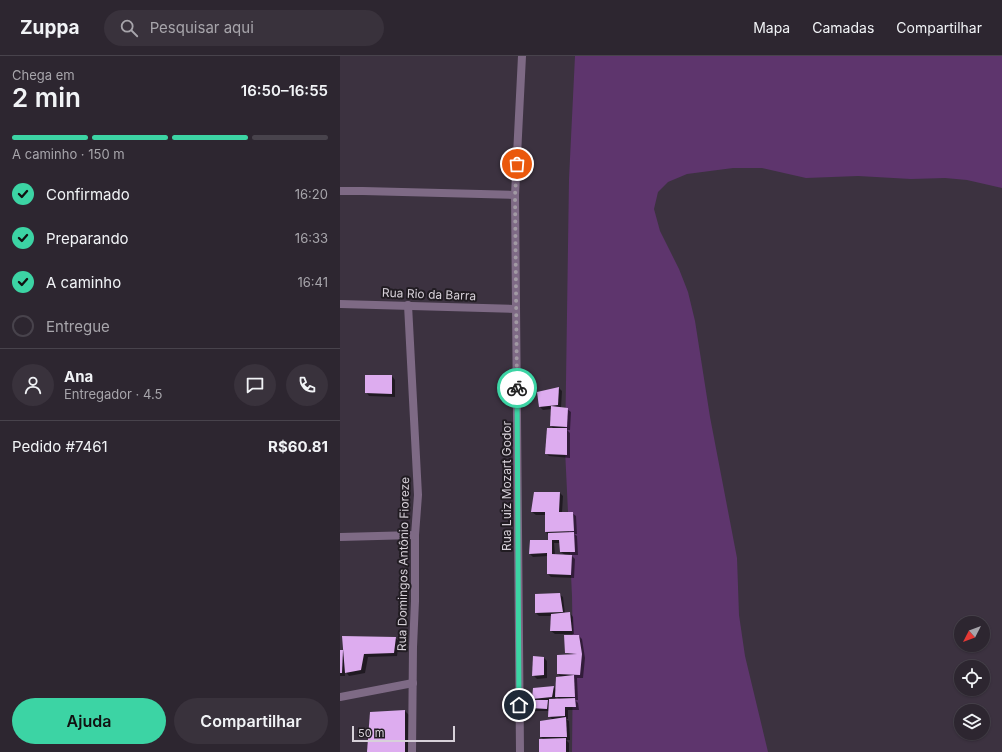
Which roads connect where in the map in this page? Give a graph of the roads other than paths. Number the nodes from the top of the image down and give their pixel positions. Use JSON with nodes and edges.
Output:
{"nodes":[{"id":1,"x":522,"y":56,"type":"edge"},
{"id":2,"x":340,"y":191,"type":"edge"},
{"id":3,"x":515,"y":195,"type":"junction"},
{"id":4,"x":340,"y":304,"type":"edge"},
{"id":5,"x":408,"y":305,"type":"junction"},
{"id":6,"x":516,"y":309,"type":"junction"},
{"id":7,"x":415,"y":535,"type":"junction"},
{"id":8,"x":340,"y":537,"type":"edge"},
{"id":9,"x":413,"y":683,"type":"junction"},
{"id":10,"x":340,"y":697,"type":"edge"},
{"id":11,"x":412,"y":752,"type":"edge"},
{"id":12,"x":520,"y":752,"type":"edge"}],
"edges":[{"from":1,"to":3,"type":"street","name":"Rua Luiz Mozart Godor"},
{"from":2,"to":3,"type":"street"},
{"from":3,"to":6,"type":"street","name":"Rua Luiz Mozart Godor"},
{"from":4,"to":5,"type":"street","name":"Rua Rio da Barra"},
{"from":5,"to":6,"type":"street","name":"Rua Rio da Barra"},
{"from":5,"to":7,"type":"street","name":"Rua Domingos Antônio Fioreze"},
{"from":6,"to":12,"type":"street","name":"Rua Luiz Mozart Godor"},
{"from":7,"to":8,"type":"street"},
{"from":7,"to":9,"type":"street","name":"Rua Domingos Antônio Fioreze"},
{"from":9,"to":10,"type":"street"},
{"from":9,"to":11,"type":"street","name":"Rua Domingos Antônio Fioreze"}]}
